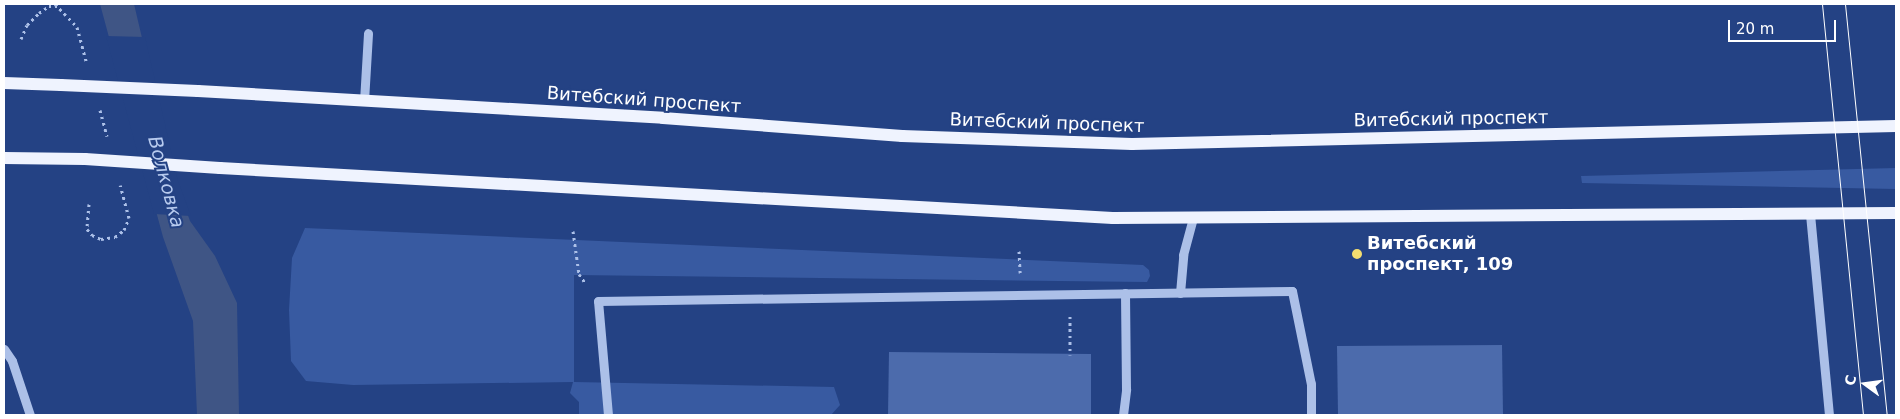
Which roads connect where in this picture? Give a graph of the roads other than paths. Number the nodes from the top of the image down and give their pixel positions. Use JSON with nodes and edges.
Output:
{"nodes":[{"id":1,"x":368,"y":33,"type":"dead end"},
{"id":2,"x":4,"y":83,"type":"edge"},
{"id":3,"x":364,"y":101,"type":"junction"},
{"id":4,"x":1896,"y":126,"type":"edge"},
{"id":5,"x":4,"y":158,"type":"edge"},
{"id":6,"x":1896,"y":213,"type":"edge"},
{"id":7,"x":1810,"y":214,"type":"junction"},
{"id":8,"x":1193,"y":218,"type":"junction"},
{"id":9,"x":1180,"y":293,"type":"junction"},
{"id":10,"x":1124,"y":294,"type":"junction"},
{"id":11,"x":4,"y":349,"type":"edge"},
{"id":12,"x":30,"y":415,"type":"edge"},
{"id":13,"x":608,"y":415,"type":"edge"},
{"id":14,"x":1123,"y":415,"type":"edge"},
{"id":15,"x":1311,"y":415,"type":"edge"},
{"id":16,"x":1829,"y":415,"type":"edge"}],
"edges":[{"from":1,"to":3,"type":"lane"},
{"from":2,"to":3,"type":"main road","name":"Витебский проспект","bridge":true},
{"from":3,"to":4,"type":"main road","name":"Витебский проспект"},
{"from":5,"to":8,"type":"main road","bridge":true},
{"from":6,"to":7,"type":"main road"},
{"from":7,"to":8,"type":"main road"},
{"from":7,"to":16,"type":"lane"},
{"from":8,"to":9,"type":"lane"},
{"from":9,"to":10,"type":"lane"},
{"from":9,"to":15,"type":"lane"},
{"from":10,"to":13,"type":"lane"},
{"from":10,"to":14,"type":"lane"},
{"from":11,"to":12,"type":"lane"}]}
